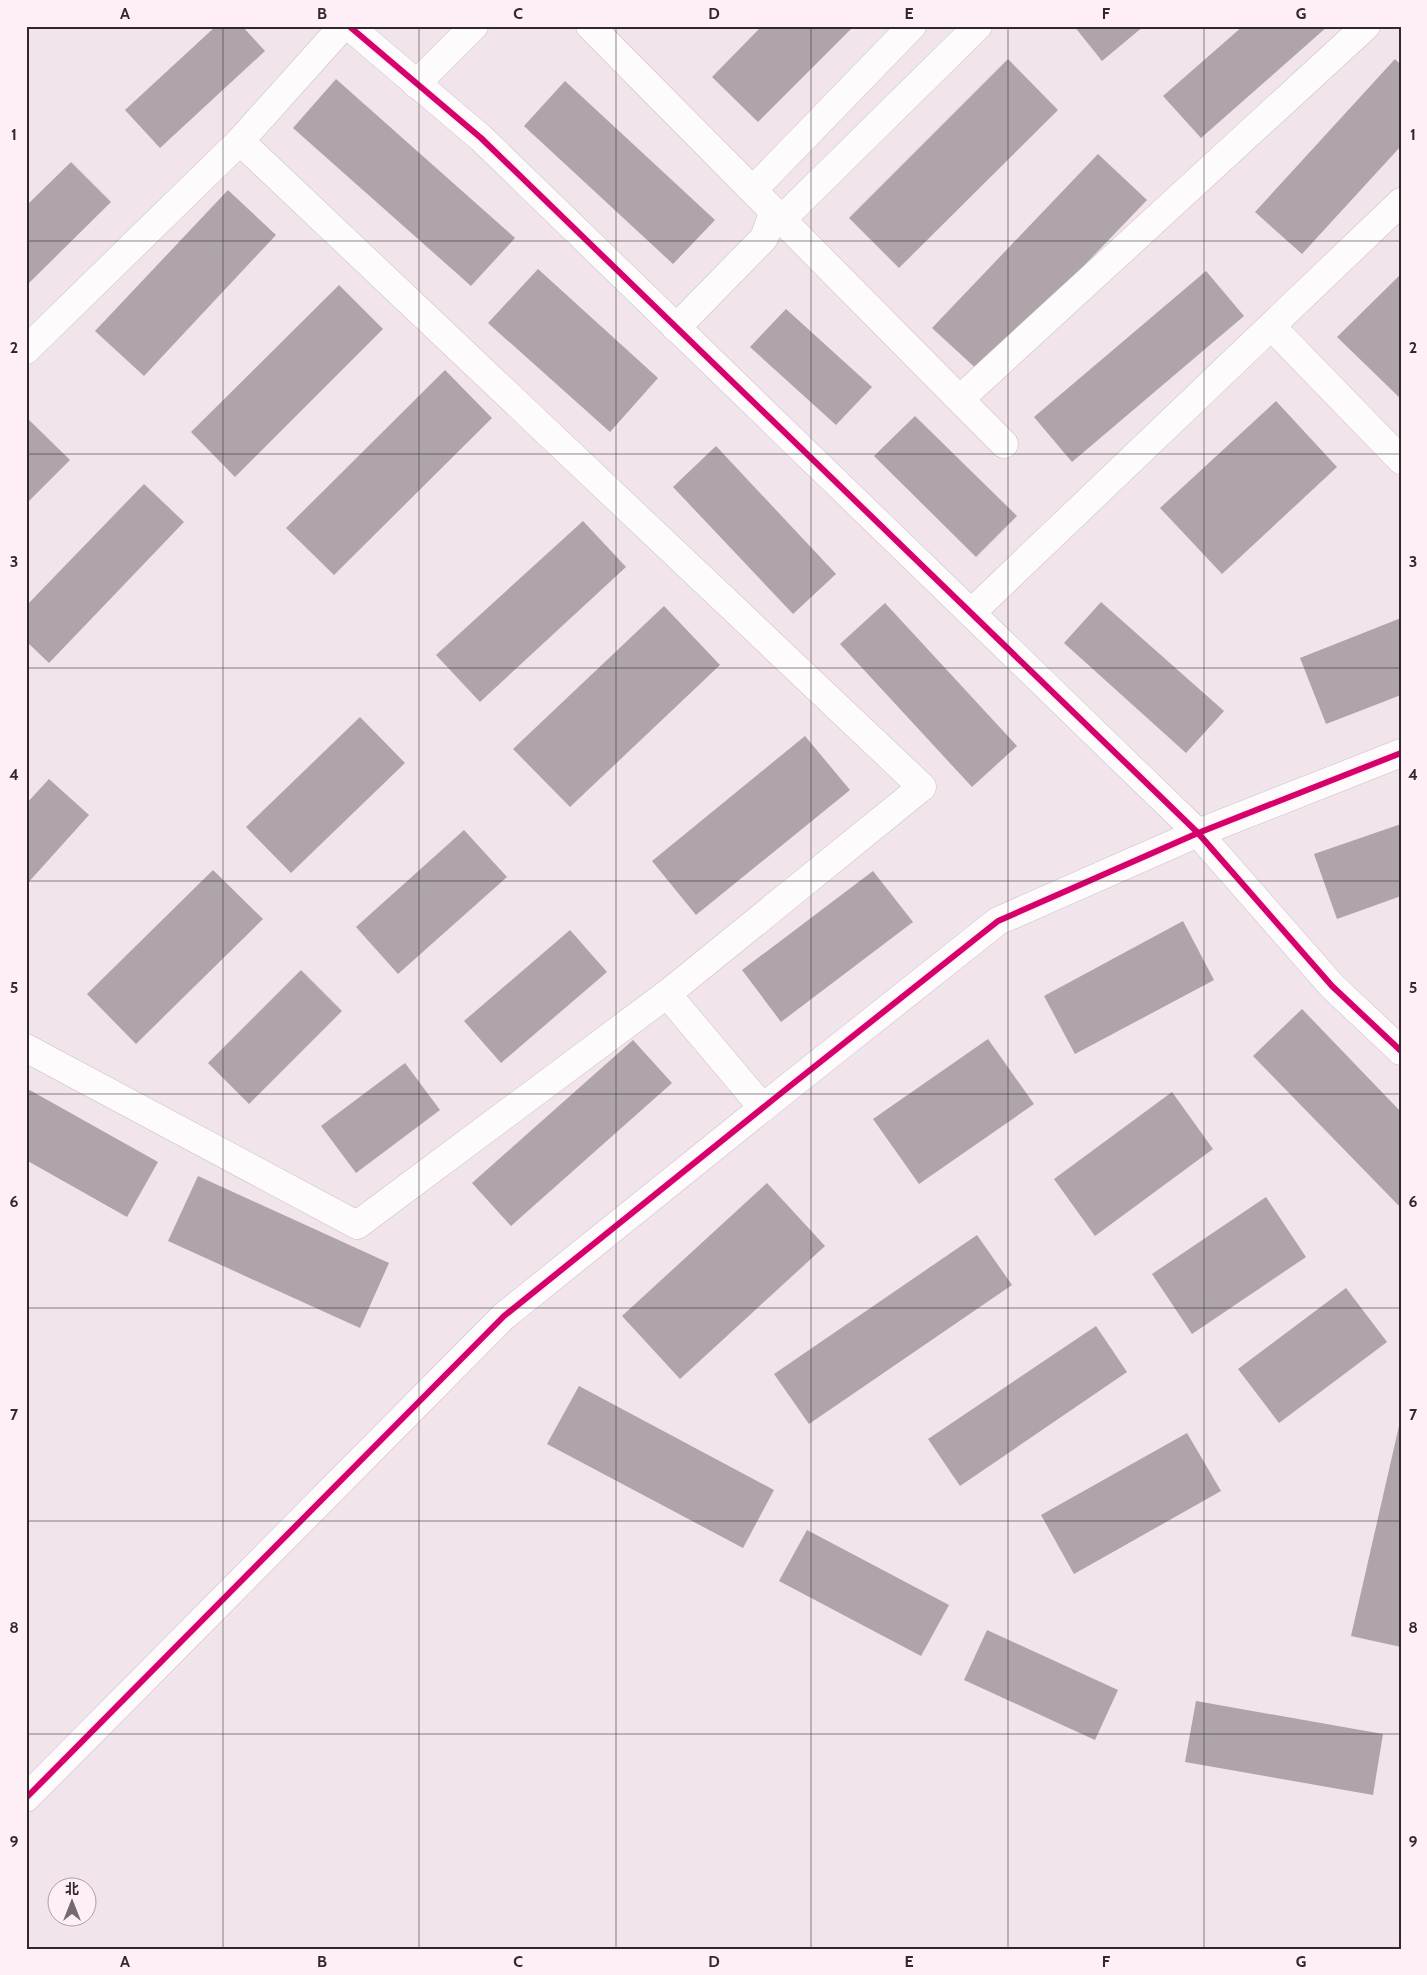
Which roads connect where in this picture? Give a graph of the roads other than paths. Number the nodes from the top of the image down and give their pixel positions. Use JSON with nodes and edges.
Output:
{"nodes":[{"id":1,"x":342,"y":26,"type":"edge"},
{"id":2,"x":349,"y":26,"type":"edge"},
{"id":3,"x":474,"y":26,"type":"edge"},
{"id":4,"x":590,"y":26,"type":"edge"},
{"id":5,"x":912,"y":26,"type":"edge"},
{"id":6,"x":978,"y":26,"type":"edge"},
{"id":7,"x":1366,"y":26,"type":"edge"},
{"id":8,"x":416,"y":84,"type":"junction"},
{"id":9,"x":240,"y":141,"type":"junction"},
{"id":10,"x":752,"y":190,"type":"junction"},
{"id":11,"x":1401,"y":202,"type":"edge"},
{"id":12,"x":778,"y":217,"type":"junction"},
{"id":13,"x":1272,"y":327,"type":"junction"},
{"id":14,"x":676,"y":328,"type":"junction"},
{"id":15,"x":26,"y":350,"type":"edge"},
{"id":16,"x":960,"y":398,"type":"junction"},
{"id":17,"x":1004,"y":444,"type":"dead end"},
{"id":18,"x":1401,"y":460,"type":"edge"},
{"id":19,"x":971,"y":613,"type":"junction"},
{"id":20,"x":1401,"y":753,"type":"edge"},
{"id":21,"x":1198,"y":833,"type":"junction"},
{"id":22,"x":667,"y":994,"type":"junction"},
{"id":23,"x":26,"y":1048,"type":"edge"},
{"id":24,"x":1401,"y":1051,"type":"edge"},
{"id":25,"x":763,"y":1108,"type":"junction"},
{"id":26,"x":26,"y":1798,"type":"edge"}],
"edges":[{"from":1,"to":9,"type":"street"},
{"from":2,"to":8,"type":"street"},
{"from":3,"to":8,"type":"street"},
{"from":4,"to":10,"type":"street"},
{"from":5,"to":10,"type":"street"},
{"from":6,"to":12,"type":"street"},
{"from":7,"to":16,"type":"street"},
{"from":8,"to":14,"type":"street"},
{"from":9,"to":15,"type":"street"},
{"from":9,"to":22,"type":"street"},
{"from":10,"to":12,"type":"street"},
{"from":11,"to":13,"type":"street"},
{"from":12,"to":14,"type":"street"},
{"from":12,"to":16,"type":"street"},
{"from":13,"to":18,"type":"street"},
{"from":13,"to":19,"type":"street"},
{"from":14,"to":19,"type":"street"},
{"from":16,"to":17,"type":"street"},
{"from":19,"to":21,"type":"street"},
{"from":20,"to":21,"type":"street"},
{"from":21,"to":24,"type":"street"},
{"from":21,"to":25,"type":"street"},
{"from":22,"to":23,"type":"street"},
{"from":22,"to":25,"type":"street"},
{"from":25,"to":26,"type":"street"}]}
